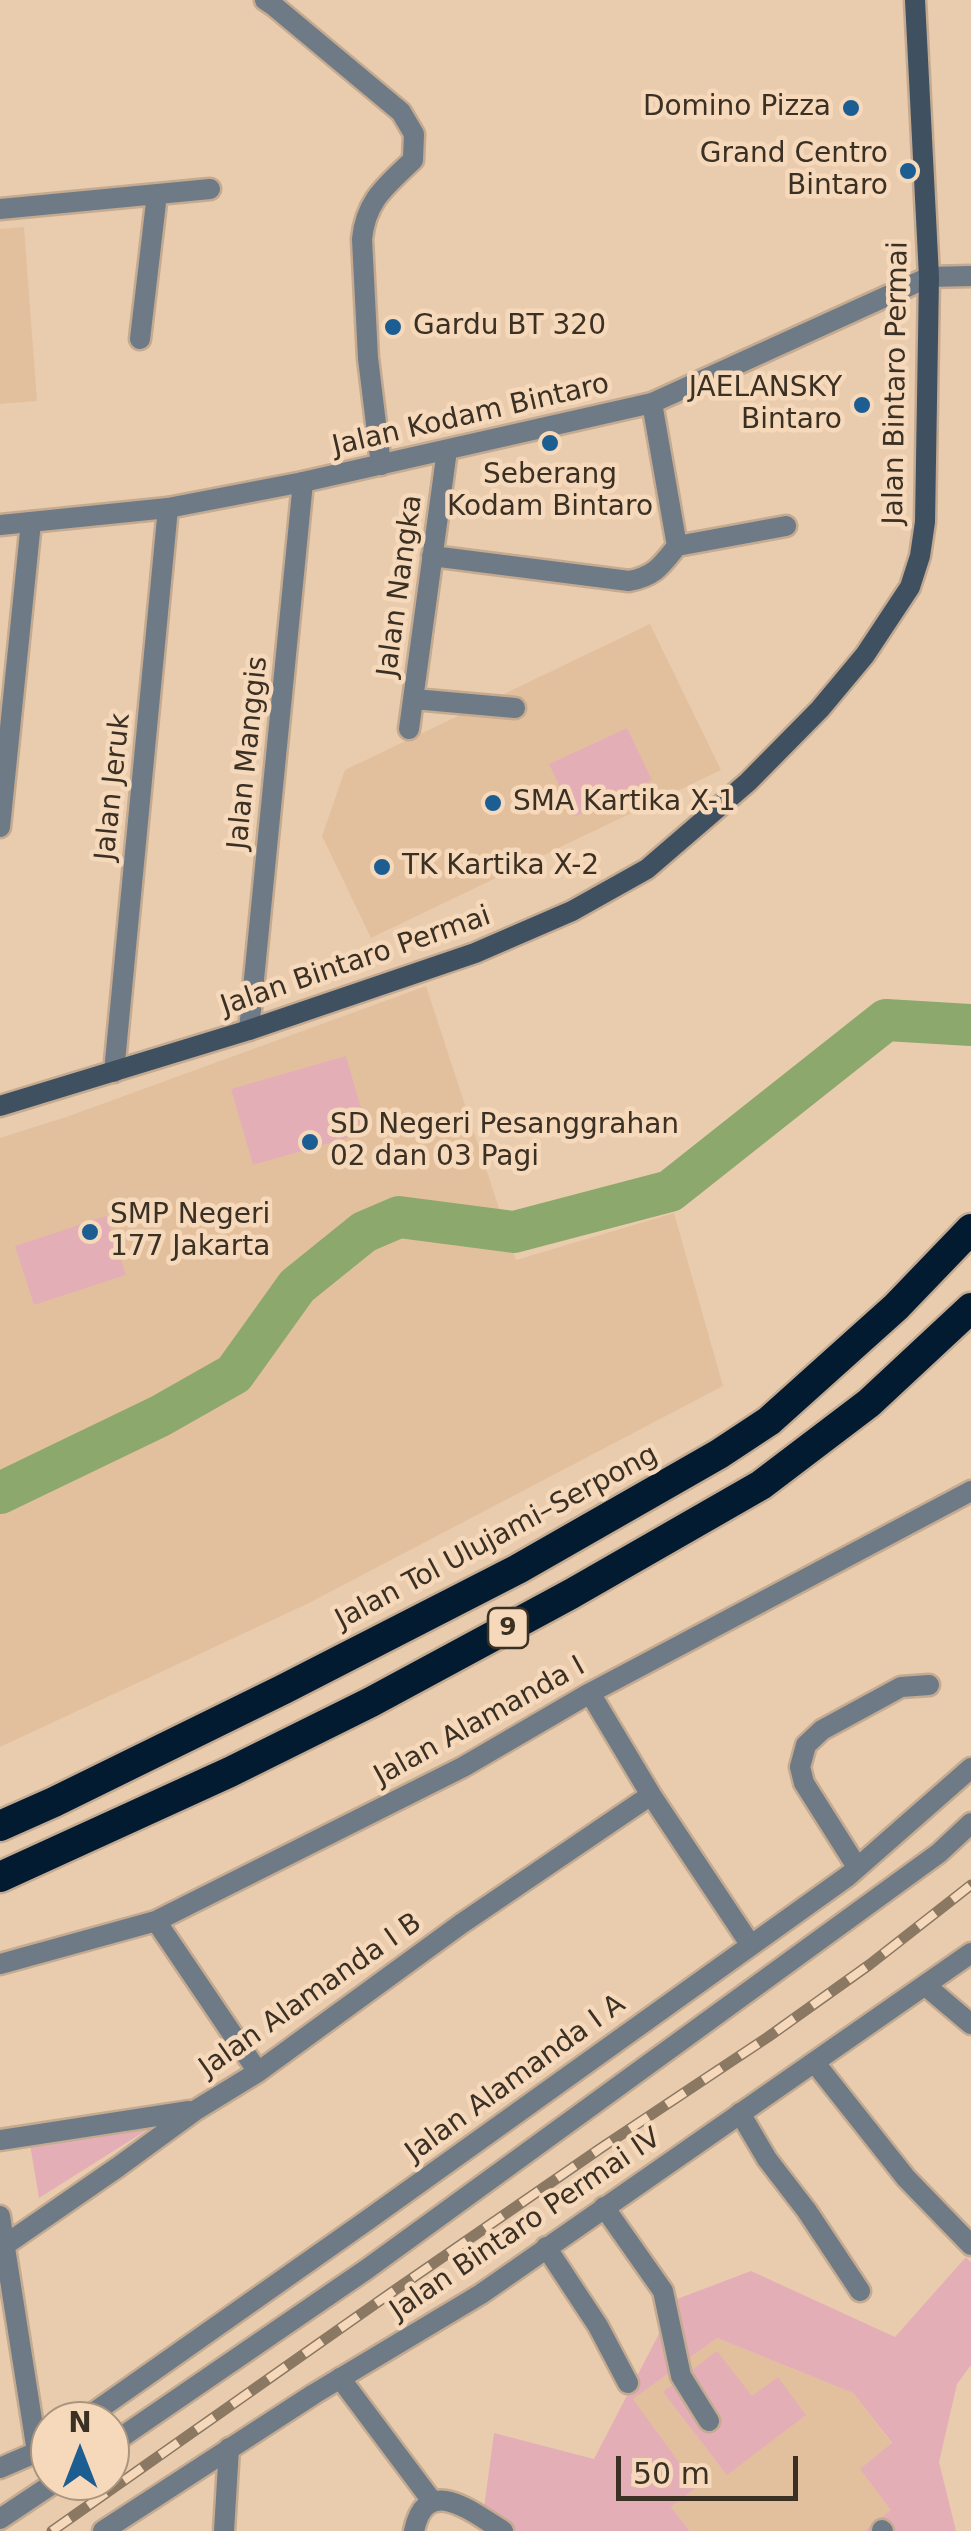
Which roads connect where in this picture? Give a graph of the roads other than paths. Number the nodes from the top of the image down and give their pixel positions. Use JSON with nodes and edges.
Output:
{"nodes":[{"id":1,"x":265,"y":0,"type":"edge"},
{"id":2,"x":915,"y":0,"type":"edge"},
{"id":3,"x":210,"y":189,"type":"dead end"},
{"id":4,"x":157,"y":194,"type":"junction"},
{"id":5,"x":0,"y":210,"type":"edge"},
{"id":6,"x":971,"y":276,"type":"edge"},
{"id":7,"x":930,"y":277,"type":"junction"},
{"id":8,"x":140,"y":338,"type":"dead end"},
{"id":9,"x":652,"y":403,"type":"junction"},
{"id":10,"x":447,"y":450,"type":"junction"},
{"id":11,"x":380,"y":465,"type":"junction"},
{"id":12,"x":304,"y":482,"type":"junction"},
{"id":13,"x":168,"y":508,"type":"junction"},
{"id":14,"x":31,"y":522,"type":"junction"},
{"id":15,"x":0,"y":525,"type":"edge"},
{"id":16,"x":786,"y":526,"type":"dead end"},
{"id":17,"x":677,"y":546,"type":"junction"},
{"id":18,"x":432,"y":556,"type":"junction"},
{"id":19,"x":414,"y":699,"type":"junction"},
{"id":20,"x":515,"y":708,"type":"dead end"},
{"id":21,"x":410,"y":729,"type":"dead end"},
{"id":22,"x":0,"y":827,"type":"edge"},
{"id":23,"x":249,"y":1030,"type":"junction"},
{"id":24,"x":114,"y":1072,"type":"junction"},
{"id":25,"x":0,"y":1106,"type":"edge"},
{"id":26,"x":971,"y":1230,"type":"edge"},
{"id":27,"x":971,"y":1308,"type":"edge"},
{"id":28,"x":971,"y":1491,"type":"edge"},
{"id":29,"x":929,"y":1685,"type":"dead end"},
{"id":30,"x":590,"y":1693,"type":"junction"},
{"id":31,"x":971,"y":1768,"type":"edge"},
{"id":32,"x":651,"y":1795,"type":"junction"},
{"id":33,"x":971,"y":1823,"type":"edge"},
{"id":34,"x":0,"y":1826,"type":"edge"},
{"id":35,"x":857,"y":1867,"type":"junction"},
{"id":36,"x":0,"y":1877,"type":"edge"},
{"id":37,"x":156,"y":1921,"type":"junction"},
{"id":38,"x":750,"y":1944,"type":"junction"},
{"id":39,"x":970,"y":1956,"type":"edge"},
{"id":40,"x":0,"y":1964,"type":"edge"},
{"id":41,"x":926,"y":1986,"type":"junction"},
{"id":42,"x":971,"y":2024,"type":"edge"},
{"id":43,"x":815,"y":2063,"type":"junction"},
{"id":44,"x":258,"y":2072,"type":"junction"},
{"id":45,"x":196,"y":2110,"type":"junction"},
{"id":46,"x":740,"y":2113,"type":"junction"},
{"id":47,"x":0,"y":2140,"type":"edge"},
{"id":48,"x":604,"y":2207,"type":"junction"},
{"id":49,"x":0,"y":2216,"type":"edge"},
{"id":50,"x":5,"y":2244,"type":"junction"},
{"id":51,"x":971,"y":2245,"type":"edge"},
{"id":52,"x":546,"y":2247,"type":"junction"},
{"id":53,"x":860,"y":2291,"type":"dead end"},
{"id":54,"x":340,"y":2378,"type":"junction"},
{"id":55,"x":628,"y":2384,"type":"dead end"},
{"id":56,"x":35,"y":2401,"type":"edge"},
{"id":57,"x":110,"y":2401,"type":"edge"},
{"id":58,"x":709,"y":2421,"type":"dead end"},
{"id":59,"x":130,"y":2431,"type":"edge"},
{"id":60,"x":229,"y":2448,"type":"junction"},
{"id":61,"x":30,"y":2454,"type":"edge"},
{"id":62,"x":0,"y":2468,"type":"edge"},
{"id":63,"x":30,"y":2499,"type":"edge"},
{"id":64,"x":432,"y":2501,"type":"junction"},
{"id":65,"x":0,"y":2519,"type":"edge"},
{"id":66,"x":103,"y":2531,"type":"edge"},
{"id":67,"x":224,"y":2531,"type":"edge"},
{"id":68,"x":414,"y":2531,"type":"edge"},
{"id":69,"x":503,"y":2531,"type":"edge"}],
"edges":[{"from":1,"to":11,"type":"street"},
{"from":2,"to":7,"type":"main road","name":"Jalan Bintaro Permai"},
{"from":3,"to":4,"type":"street"},
{"from":4,"to":5,"type":"street"},
{"from":4,"to":8,"type":"street"},
{"from":6,"to":7,"type":"street"},
{"from":7,"to":9,"type":"street","name":"Jalan Kodam Bintaro"},
{"from":7,"to":23,"type":"main road","name":"Jalan Bintaro Permai"},
{"from":9,"to":10,"type":"street","name":"Jalan Kodam Bintaro"},
{"from":9,"to":17,"type":"street"},
{"from":10,"to":11,"type":"street","name":"Jalan Kodam Bintaro"},
{"from":10,"to":18,"type":"street","name":"Jalan Nangka"},
{"from":11,"to":12,"type":"street","name":"Jalan Kodam Bintaro"},
{"from":12,"to":13,"type":"street","name":"Jalan Kodam Bintaro"},
{"from":12,"to":23,"type":"street","name":"Jalan Manggis"},
{"from":13,"to":14,"type":"street","name":"Jalan Kodam Bintaro"},
{"from":13,"to":24,"type":"street","name":"Jalan Jeruk"},
{"from":14,"to":15,"type":"street","name":"Jalan Kodam Bintaro"},
{"from":14,"to":22,"type":"street"},
{"from":16,"to":17,"type":"street"},
{"from":17,"to":18,"type":"street"},
{"from":18,"to":19,"type":"street","name":"Jalan Nangka"},
{"from":19,"to":20,"type":"street"},
{"from":19,"to":21,"type":"street","name":"Jalan Nangka"},
{"from":23,"to":24,"type":"main road","name":"Jalan Bintaro Permai"},
{"from":24,"to":25,"type":"main road","name":"Jalan Bintaro Permai"},
{"from":26,"to":34,"type":"highway","name":"Jalan Tol Ulujami–Serpong","number":"9"},
{"from":27,"to":36,"type":"highway","number":"9"},
{"from":28,"to":30,"type":"street","name":"Jalan Alamanda I"},
{"from":29,"to":35,"type":"street"},
{"from":30,"to":32,"type":"street"},
{"from":30,"to":37,"type":"street","name":"Jalan Alamanda I"},
{"from":31,"to":35,"type":"street","name":"Jalan Alamanda I A"},
{"from":32,"to":38,"type":"street"},
{"from":32,"to":44,"type":"street","name":"Jalan Alamanda I B"},
{"from":33,"to":59,"type":"street"},
{"from":35,"to":38,"type":"street","name":"Jalan Alamanda I A"},
{"from":37,"to":40,"type":"street","name":"Jalan Alamanda I"},
{"from":37,"to":44,"type":"street"},
{"from":38,"to":57,"type":"street","name":"Jalan Alamanda I A"},
{"from":39,"to":41,"type":"street","name":"Jalan Bintaro Permai IV"},
{"from":41,"to":42,"type":"street"},
{"from":41,"to":43,"type":"street","name":"Jalan Bintaro Permai IV"},
{"from":43,"to":46,"type":"street","name":"Jalan Bintaro Permai IV"},
{"from":43,"to":51,"type":"street"},
{"from":44,"to":45,"type":"street","name":"Jalan Alamanda I B"},
{"from":45,"to":47,"type":"street"},
{"from":45,"to":50,"type":"street","name":"Jalan Alamanda I B"},
{"from":46,"to":48,"type":"street","name":"Jalan Bintaro Permai IV"},
{"from":46,"to":53,"type":"street"},
{"from":48,"to":52,"type":"street","name":"Jalan Bintaro Permai IV"},
{"from":48,"to":58,"type":"street"},
{"from":49,"to":50,"type":"street"},
{"from":50,"to":56,"type":"street"},
{"from":52,"to":54,"type":"street","name":"Jalan Bintaro Permai IV"},
{"from":52,"to":55,"type":"street"},
{"from":54,"to":60,"type":"street","name":"Jalan Bintaro Permai IV"},
{"from":54,"to":64,"type":"street"},
{"from":60,"to":66,"type":"street","name":"Jalan Bintaro Permai IV"},
{"from":60,"to":67,"type":"street"},
{"from":61,"to":62,"type":"street"},
{"from":63,"to":65,"type":"street"},
{"from":64,"to":68,"type":"street"},
{"from":64,"to":69,"type":"street"}]}
